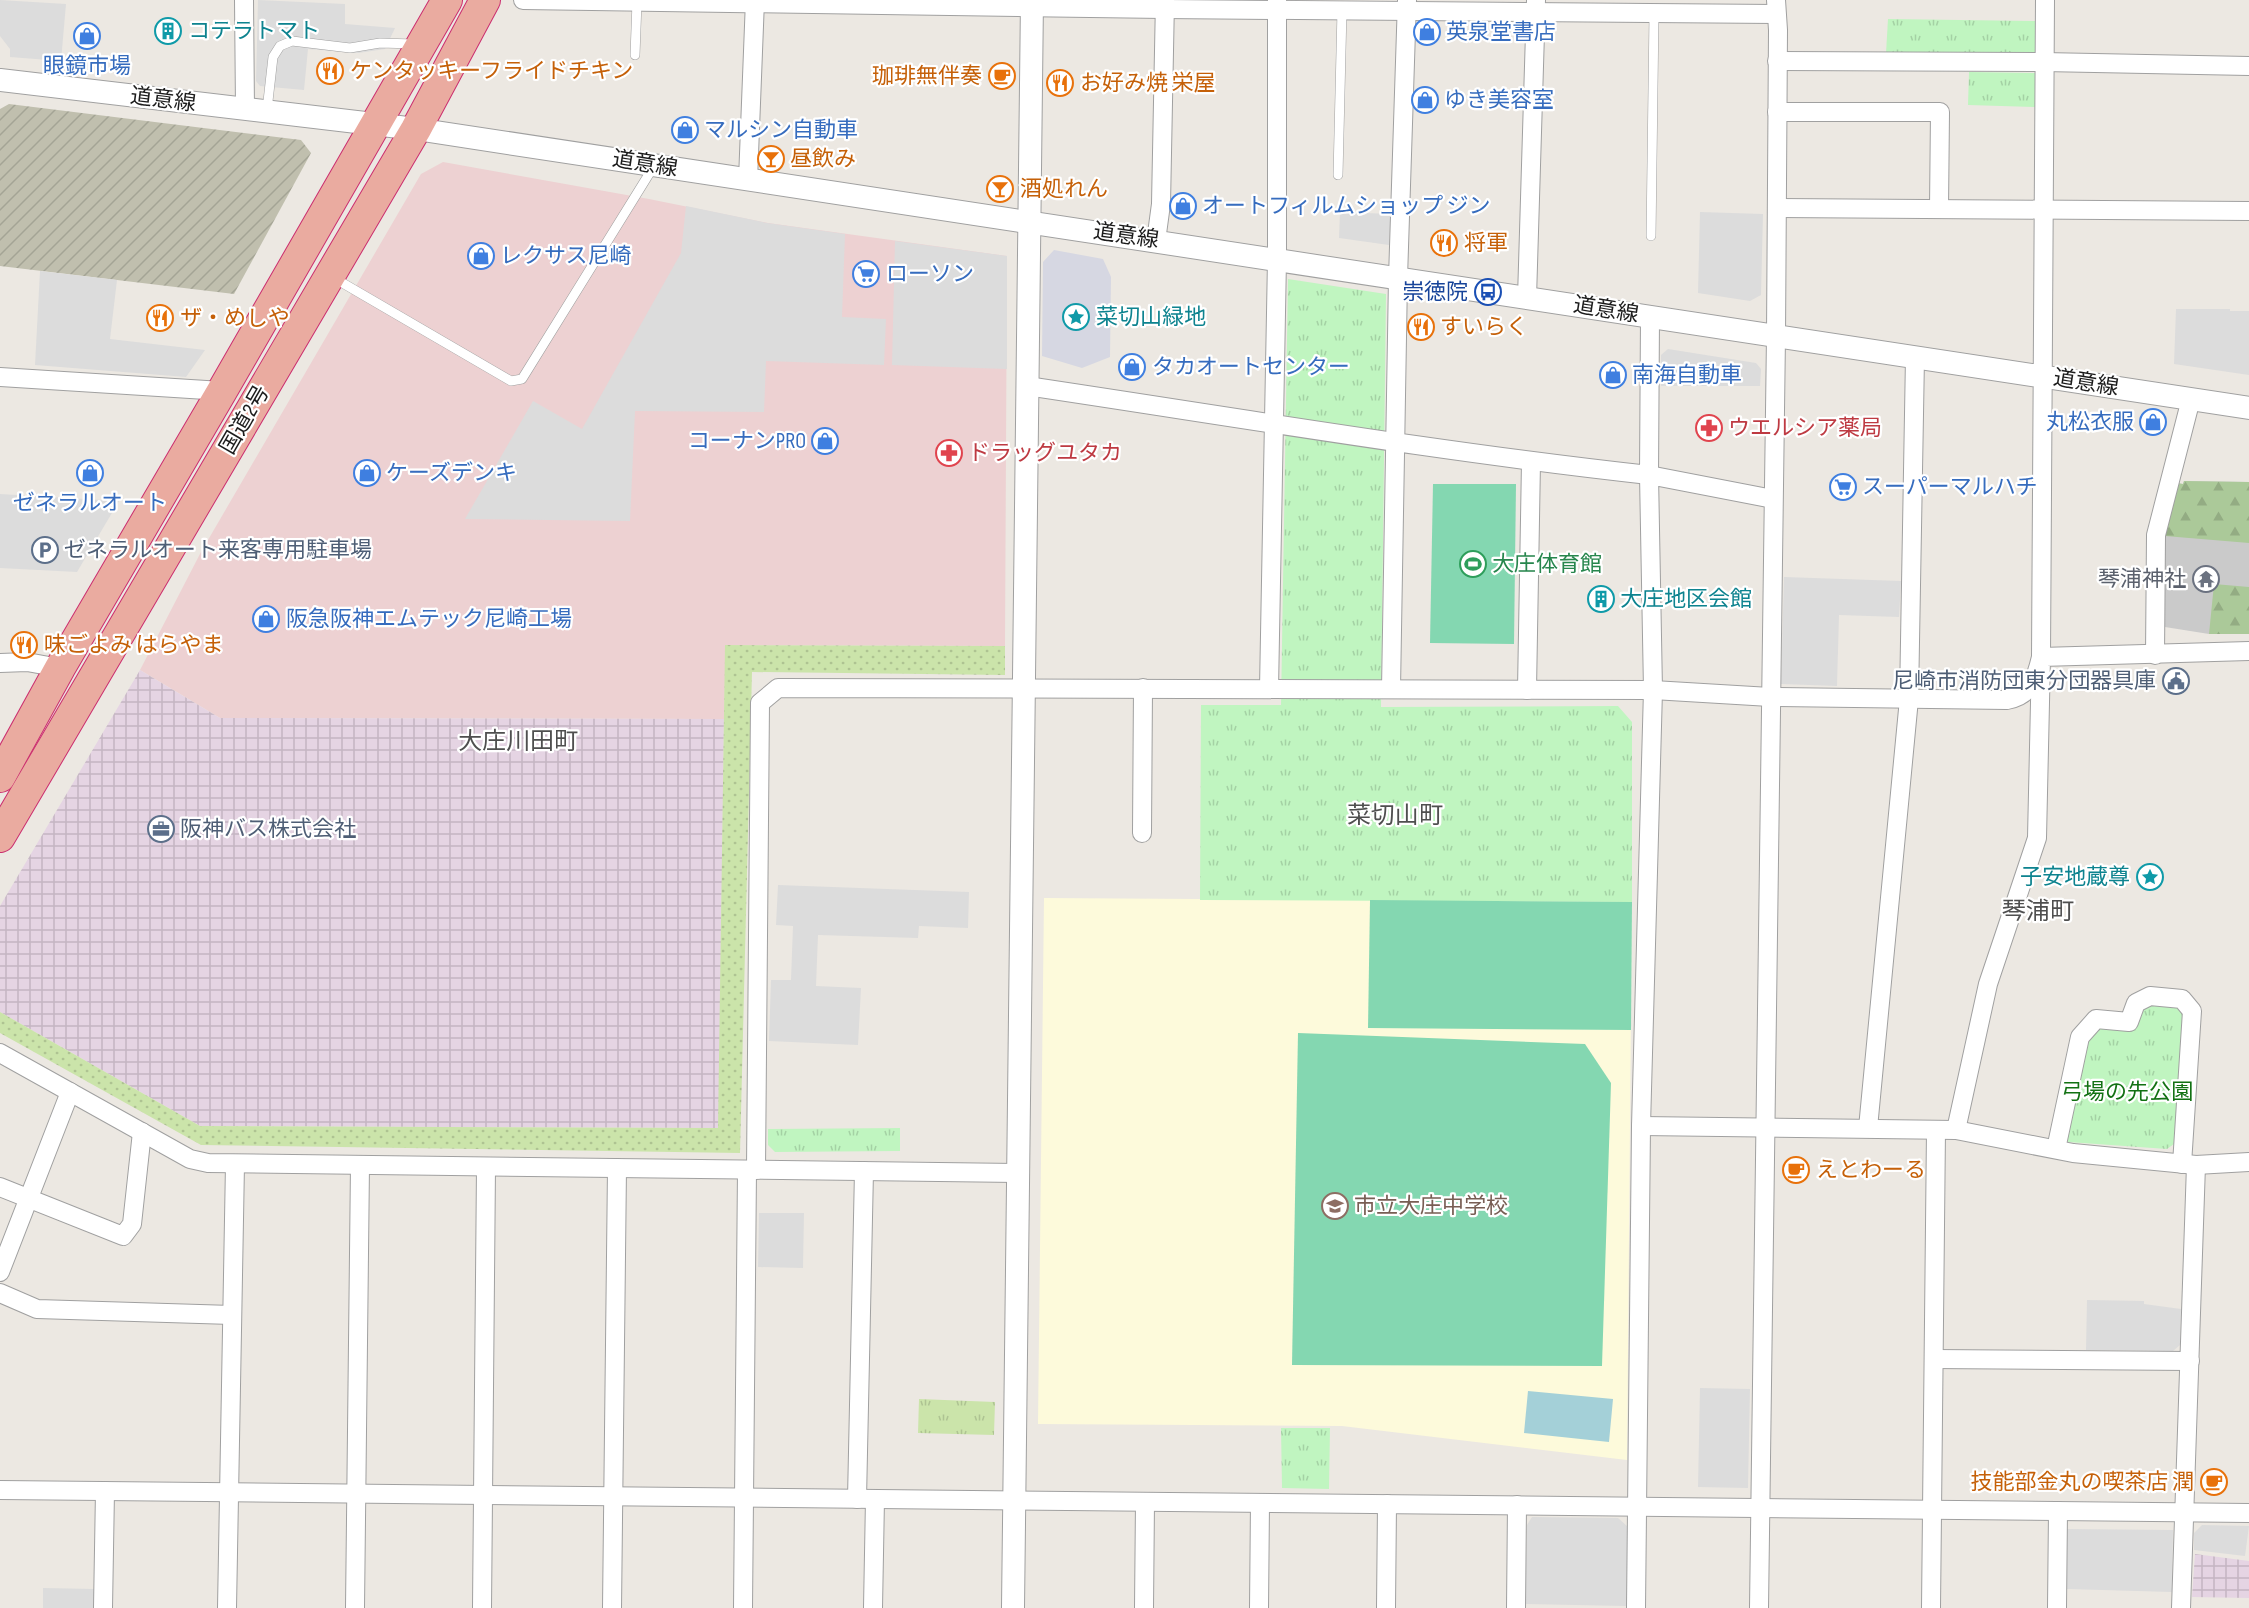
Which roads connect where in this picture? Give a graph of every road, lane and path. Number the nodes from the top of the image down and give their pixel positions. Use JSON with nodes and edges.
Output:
{"nodes":[{"id":1,"x":244,"y":0,"type":"edge"},
{"id":2,"x":447,"y":0,"type":"edge"},
{"id":3,"x":485,"y":0,"type":"edge"},
{"id":4,"x":523,"y":0,"type":"edge"},
{"id":5,"x":2044,"y":0,"type":"edge"},
{"id":6,"x":643,"y":1,"type":"edge"},
{"id":7,"x":701,"y":1,"type":"edge"},
{"id":8,"x":755,"y":2,"type":"edge"},
{"id":9,"x":860,"y":2,"type":"edge"},
{"id":10,"x":1032,"y":3,"type":"edge"},
{"id":11,"x":1164,"y":4,"type":"edge"},
{"id":12,"x":1277,"y":4,"type":"edge"},
{"id":13,"x":1407,"y":6,"type":"edge"},
{"id":14,"x":1536,"y":6,"type":"edge"},
{"id":15,"x":1654,"y":7,"type":"edge"},
{"id":16,"x":1776,"y":7,"type":"edge"},
{"id":17,"x":1342,"y":10,"type":"junction"},
{"id":18,"x":422,"y":45,"type":"junction"},
{"id":19,"x":635,"y":55,"type":"dead end"},
{"id":20,"x":1778,"y":61,"type":"junction"},
{"id":21,"x":2043,"y":62,"type":"junction"},
{"id":22,"x":2249,"y":66,"type":"edge"},
{"id":23,"x":0,"y":80,"type":"edge"},
{"id":24,"x":256,"y":111,"type":"junction"},
{"id":25,"x":1777,"y":112,"type":"junction"},
{"id":26,"x":376,"y":125,"type":"junction"},
{"id":27,"x":416,"y":129,"type":"junction"},
{"id":28,"x":654,"y":165,"type":"junction"},
{"id":29,"x":1338,"y":175,"type":"dead end"},
{"id":30,"x":748,"y":180,"type":"junction"},
{"id":31,"x":1777,"y":208,"type":"junction"},
{"id":32,"x":1939,"y":208,"type":"junction"},
{"id":33,"x":2043,"y":209,"type":"junction"},
{"id":34,"x":2249,"y":211,"type":"edge"},
{"id":35,"x":1028,"y":222,"type":"junction"},
{"id":36,"x":1651,"y":236,"type":"dead end"},
{"id":37,"x":1156,"y":241,"type":"junction"},
{"id":38,"x":1277,"y":259,"type":"junction"},
{"id":39,"x":330,"y":275,"type":"junction"},
{"id":40,"x":1398,"y":278,"type":"junction"},
{"id":41,"x":1527,"y":298,"type":"junction"},
{"id":42,"x":1650,"y":317,"type":"junction"},
{"id":43,"x":1776,"y":336,"type":"junction"},
{"id":44,"x":1915,"y":357,"type":"junction"},
{"id":45,"x":0,"y":377,"type":"edge"},
{"id":46,"x":2043,"y":377,"type":"junction"},
{"id":47,"x":1027,"y":386,"type":"junction"},
{"id":48,"x":222,"y":391,"type":"junction"},
{"id":49,"x":2191,"y":399,"type":"junction"},
{"id":50,"x":2249,"y":408,"type":"edge"},
{"id":51,"x":1273,"y":423,"type":"junction"},
{"id":52,"x":1396,"y":444,"type":"junction"},
{"id":53,"x":1532,"y":462,"type":"junction"},
{"id":54,"x":1649,"y":476,"type":"junction"},
{"id":55,"x":1773,"y":500,"type":"junction"},
{"id":56,"x":2249,"y":651,"type":"edge"},
{"id":57,"x":2155,"y":655,"type":"junction"},
{"id":58,"x":2042,"y":657,"type":"junction"},
{"id":59,"x":0,"y":663,"type":"edge"},
{"id":60,"x":60,"y":668,"type":"junction"},
{"id":61,"x":1023,"y":688,"type":"junction"},
{"id":62,"x":1143,"y":688,"type":"junction"},
{"id":63,"x":1269,"y":689,"type":"junction"},
{"id":64,"x":1391,"y":689,"type":"junction"},
{"id":65,"x":1527,"y":690,"type":"junction"},
{"id":66,"x":1653,"y":690,"type":"junction"},
{"id":67,"x":1770,"y":697,"type":"junction"},
{"id":68,"x":1909,"y":699,"type":"junction"},
{"id":69,"x":0,"y":777,"type":"edge"},
{"id":70,"x":1142,"y":833,"type":"dead end"},
{"id":71,"x":0,"y":837,"type":"edge"},
{"id":72,"x":0,"y":1053,"type":"edge"},
{"id":73,"x":70,"y":1092,"type":"junction"},
{"id":74,"x":1641,"y":1126,"type":"junction"},
{"id":75,"x":1764,"y":1126,"type":"junction"},
{"id":76,"x":1868,"y":1128,"type":"junction"},
{"id":77,"x":1936,"y":1130,"type":"junction"},
{"id":78,"x":1956,"y":1130,"type":"junction"},
{"id":79,"x":142,"y":1132,"type":"junction"},
{"id":80,"x":2056,"y":1149,"type":"junction"},
{"id":81,"x":2249,"y":1162,"type":"edge"},
{"id":82,"x":235,"y":1164,"type":"junction"},
{"id":83,"x":2189,"y":1164,"type":"junction"},
{"id":84,"x":360,"y":1165,"type":"junction"},
{"id":85,"x":486,"y":1167,"type":"junction"},
{"id":86,"x":617,"y":1168,"type":"junction"},
{"id":87,"x":751,"y":1170,"type":"junction"},
{"id":88,"x":864,"y":1171,"type":"junction"},
{"id":89,"x":1017,"y":1173,"type":"junction"},
{"id":90,"x":0,"y":1187,"type":"edge"},
{"id":91,"x":29,"y":1199,"type":"junction"},
{"id":92,"x":0,"y":1272,"type":"edge"},
{"id":93,"x":0,"y":1293,"type":"edge"},
{"id":94,"x":232,"y":1315,"type":"junction"},
{"id":95,"x":1934,"y":1359,"type":"junction"},
{"id":96,"x":2190,"y":1361,"type":"junction"},
{"id":97,"x":0,"y":1490,"type":"edge"},
{"id":98,"x":105,"y":1491,"type":"junction"},
{"id":99,"x":228,"y":1492,"type":"junction"},
{"id":100,"x":357,"y":1494,"type":"junction"},
{"id":101,"x":485,"y":1495,"type":"junction"},
{"id":102,"x":614,"y":1496,"type":"junction"},
{"id":103,"x":743,"y":1497,"type":"junction"},
{"id":104,"x":866,"y":1499,"type":"junction"},
{"id":105,"x":1015,"y":1500,"type":"junction"},
{"id":106,"x":1145,"y":1502,"type":"junction"},
{"id":107,"x":1260,"y":1503,"type":"junction"},
{"id":108,"x":1387,"y":1504,"type":"junction"},
{"id":109,"x":1517,"y":1505,"type":"junction"},
{"id":110,"x":1638,"y":1507,"type":"junction"},
{"id":111,"x":1759,"y":1508,"type":"junction"},
{"id":112,"x":1933,"y":1510,"type":"junction"},
{"id":113,"x":2058,"y":1511,"type":"junction"},
{"id":114,"x":2184,"y":1512,"type":"junction"},
{"id":115,"x":2249,"y":1513,"type":"edge"},
{"id":116,"x":103,"y":1608,"type":"edge"},
{"id":117,"x":227,"y":1608,"type":"edge"},
{"id":118,"x":355,"y":1608,"type":"edge"},
{"id":119,"x":482,"y":1608,"type":"edge"},
{"id":120,"x":612,"y":1608,"type":"edge"},
{"id":121,"x":742,"y":1608,"type":"edge"},
{"id":122,"x":873,"y":1608,"type":"edge"},
{"id":123,"x":1013,"y":1608,"type":"edge"},
{"id":124,"x":1144,"y":1608,"type":"edge"},
{"id":125,"x":1259,"y":1608,"type":"edge"},
{"id":126,"x":1386,"y":1608,"type":"edge"},
{"id":127,"x":1515,"y":1608,"type":"edge"},
{"id":128,"x":1636,"y":1608,"type":"edge"},
{"id":129,"x":1759,"y":1608,"type":"edge"},
{"id":130,"x":1931,"y":1608,"type":"edge"},
{"id":131,"x":2056,"y":1608,"type":"edge"},
{"id":132,"x":2181,"y":1608,"type":"edge"}],
"edges":[{"from":1,"to":24,"type":"street"},
{"from":2,"to":18,"type":"highway","name":"国道2号"},
{"from":3,"to":27,"type":"highway","name":"国道2号"},
{"from":4,"to":6,"type":"street"},
{"from":5,"to":21,"type":"street"},
{"from":6,"to":7,"type":"street"},
{"from":6,"to":19,"type":"lane"},
{"from":7,"to":8,"type":"street"},
{"from":8,"to":9,"type":"street"},
{"from":8,"to":30,"type":"street"},
{"from":9,"to":10,"type":"street"},
{"from":10,"to":11,"type":"street"},
{"from":10,"to":35,"type":"street"},
{"from":11,"to":12,"type":"street"},
{"from":11,"to":37,"type":"street"},
{"from":12,"to":17,"type":"street"},
{"from":12,"to":38,"type":"street"},
{"from":13,"to":14,"type":"street"},
{"from":13,"to":17,"type":"street"},
{"from":13,"to":40,"type":"street"},
{"from":14,"to":15,"type":"street"},
{"from":14,"to":41,"type":"street"},
{"from":15,"to":16,"type":"street"},
{"from":15,"to":36,"type":"lane"},
{"from":16,"to":20,"type":"street"},
{"from":17,"to":29,"type":"lane"},
{"from":18,"to":24,"type":"lane"},
{"from":18,"to":26,"type":"highway","name":"国道2号"},
{"from":20,"to":21,"type":"street"},
{"from":20,"to":25,"type":"street"},
{"from":21,"to":22,"type":"street"},
{"from":21,"to":33,"type":"street"},
{"from":23,"to":24,"type":"street","name":"道意線"},
{"from":24,"to":26,"type":"street","name":"道意線"},
{"from":25,"to":31,"type":"street"},
{"from":25,"to":32,"type":"street"},
{"from":26,"to":27,"type":"street","name":"道意線"},
{"from":26,"to":48,"type":"highway","name":"国道2号"},
{"from":27,"to":28,"type":"street","name":"道意線"},
{"from":27,"to":39,"type":"highway","name":"国道2号"},
{"from":28,"to":30,"type":"street","name":"道意線"},
{"from":28,"to":39,"type":"lane"},
{"from":30,"to":35,"type":"street","name":"道意線"},
{"from":31,"to":32,"type":"street"},
{"from":31,"to":43,"type":"street"},
{"from":32,"to":33,"type":"street"},
{"from":33,"to":34,"type":"street"},
{"from":33,"to":46,"type":"street"},
{"from":35,"to":37,"type":"street","name":"道意線"},
{"from":35,"to":47,"type":"street"},
{"from":37,"to":38,"type":"street","name":"道意線"},
{"from":38,"to":40,"type":"street","name":"道意線"},
{"from":38,"to":51,"type":"street"},
{"from":39,"to":71,"type":"highway","name":"国道2号"},
{"from":40,"to":41,"type":"street","name":"道意線"},
{"from":40,"to":52,"type":"street"},
{"from":41,"to":42,"type":"street","name":"道意線"},
{"from":42,"to":43,"type":"street","name":"道意線"},
{"from":42,"to":54,"type":"street"},
{"from":43,"to":44,"type":"street","name":"道意線"},
{"from":43,"to":55,"type":"street"},
{"from":44,"to":46,"type":"street","name":"道意線"},
{"from":44,"to":68,"type":"street"},
{"from":45,"to":48,"type":"street"},
{"from":46,"to":49,"type":"street","name":"道意線"},
{"from":46,"to":58,"type":"street"},
{"from":47,"to":51,"type":"street"},
{"from":47,"to":61,"type":"street"},
{"from":48,"to":60,"type":"highway","name":"国道2号"},
{"from":49,"to":50,"type":"street","name":"道意線"},
{"from":49,"to":57,"type":"street"},
{"from":51,"to":52,"type":"street"},
{"from":51,"to":63,"type":"street"},
{"from":52,"to":53,"type":"street"},
{"from":52,"to":64,"type":"street"},
{"from":53,"to":54,"type":"street"},
{"from":53,"to":65,"type":"street"},
{"from":54,"to":55,"type":"street"},
{"from":54,"to":66,"type":"street"},
{"from":55,"to":67,"type":"street"},
{"from":56,"to":57,"type":"street"},
{"from":57,"to":58,"type":"street"},
{"from":58,"to":68,"type":"street"},
{"from":58,"to":78,"type":"street"},
{"from":59,"to":60,"type":"street"},
{"from":60,"to":69,"type":"highway","name":"国道2号"},
{"from":61,"to":62,"type":"street"},
{"from":61,"to":87,"type":"street"},
{"from":61,"to":89,"type":"street"},
{"from":62,"to":63,"type":"street"},
{"from":62,"to":70,"type":"street"},
{"from":63,"to":64,"type":"street"},
{"from":64,"to":65,"type":"street"},
{"from":65,"to":66,"type":"street"},
{"from":66,"to":67,"type":"street"},
{"from":66,"to":74,"type":"street"},
{"from":67,"to":68,"type":"street"},
{"from":67,"to":75,"type":"street"},
{"from":68,"to":76,"type":"street"},
{"from":72,"to":73,"type":"street"},
{"from":73,"to":79,"type":"street"},
{"from":73,"to":91,"type":"street"},
{"from":74,"to":75,"type":"street"},
{"from":74,"to":110,"type":"street"},
{"from":75,"to":76,"type":"street"},
{"from":75,"to":111,"type":"street"},
{"from":76,"to":77,"type":"street"},
{"from":77,"to":78,"type":"street"},
{"from":77,"to":95,"type":"street"},
{"from":78,"to":80,"type":"street"},
{"from":79,"to":82,"type":"street"},
{"from":79,"to":91,"type":"street"},
{"from":80,"to":83,"type":"street"},
{"from":80,"to":83,"type":"street"},
{"from":81,"to":83,"type":"street"},
{"from":82,"to":84,"type":"street"},
{"from":82,"to":94,"type":"street"},
{"from":83,"to":96,"type":"street"},
{"from":84,"to":85,"type":"street"},
{"from":84,"to":100,"type":"street"},
{"from":85,"to":86,"type":"street"},
{"from":85,"to":101,"type":"street"},
{"from":86,"to":87,"type":"street"},
{"from":86,"to":102,"type":"street"},
{"from":87,"to":88,"type":"street"},
{"from":87,"to":103,"type":"street"},
{"from":88,"to":89,"type":"street"},
{"from":88,"to":104,"type":"street"},
{"from":89,"to":105,"type":"street"},
{"from":90,"to":91,"type":"street"},
{"from":91,"to":92,"type":"street"},
{"from":93,"to":94,"type":"street"},
{"from":94,"to":99,"type":"street"},
{"from":95,"to":96,"type":"street"},
{"from":95,"to":112,"type":"street"},
{"from":96,"to":114,"type":"street"},
{"from":97,"to":98,"type":"street"},
{"from":98,"to":99,"type":"street"},
{"from":98,"to":116,"type":"street"},
{"from":99,"to":100,"type":"street"},
{"from":99,"to":117,"type":"street"},
{"from":100,"to":101,"type":"street"},
{"from":100,"to":118,"type":"street"},
{"from":101,"to":102,"type":"street"},
{"from":101,"to":119,"type":"street"},
{"from":102,"to":103,"type":"street"},
{"from":102,"to":120,"type":"street"},
{"from":103,"to":104,"type":"street"},
{"from":103,"to":121,"type":"street"},
{"from":104,"to":105,"type":"street"},
{"from":104,"to":122,"type":"street"},
{"from":105,"to":106,"type":"street"},
{"from":105,"to":123,"type":"street"},
{"from":106,"to":107,"type":"street"},
{"from":106,"to":124,"type":"street"},
{"from":107,"to":108,"type":"street"},
{"from":107,"to":125,"type":"street"},
{"from":108,"to":109,"type":"street"},
{"from":108,"to":126,"type":"street"},
{"from":109,"to":110,"type":"street"},
{"from":109,"to":127,"type":"street"},
{"from":110,"to":111,"type":"street"},
{"from":110,"to":128,"type":"street"},
{"from":111,"to":112,"type":"street"},
{"from":111,"to":129,"type":"street"},
{"from":112,"to":113,"type":"street"},
{"from":112,"to":130,"type":"street"},
{"from":113,"to":114,"type":"street"},
{"from":113,"to":131,"type":"street"},
{"from":114,"to":115,"type":"street"},
{"from":114,"to":132,"type":"street"}]}
